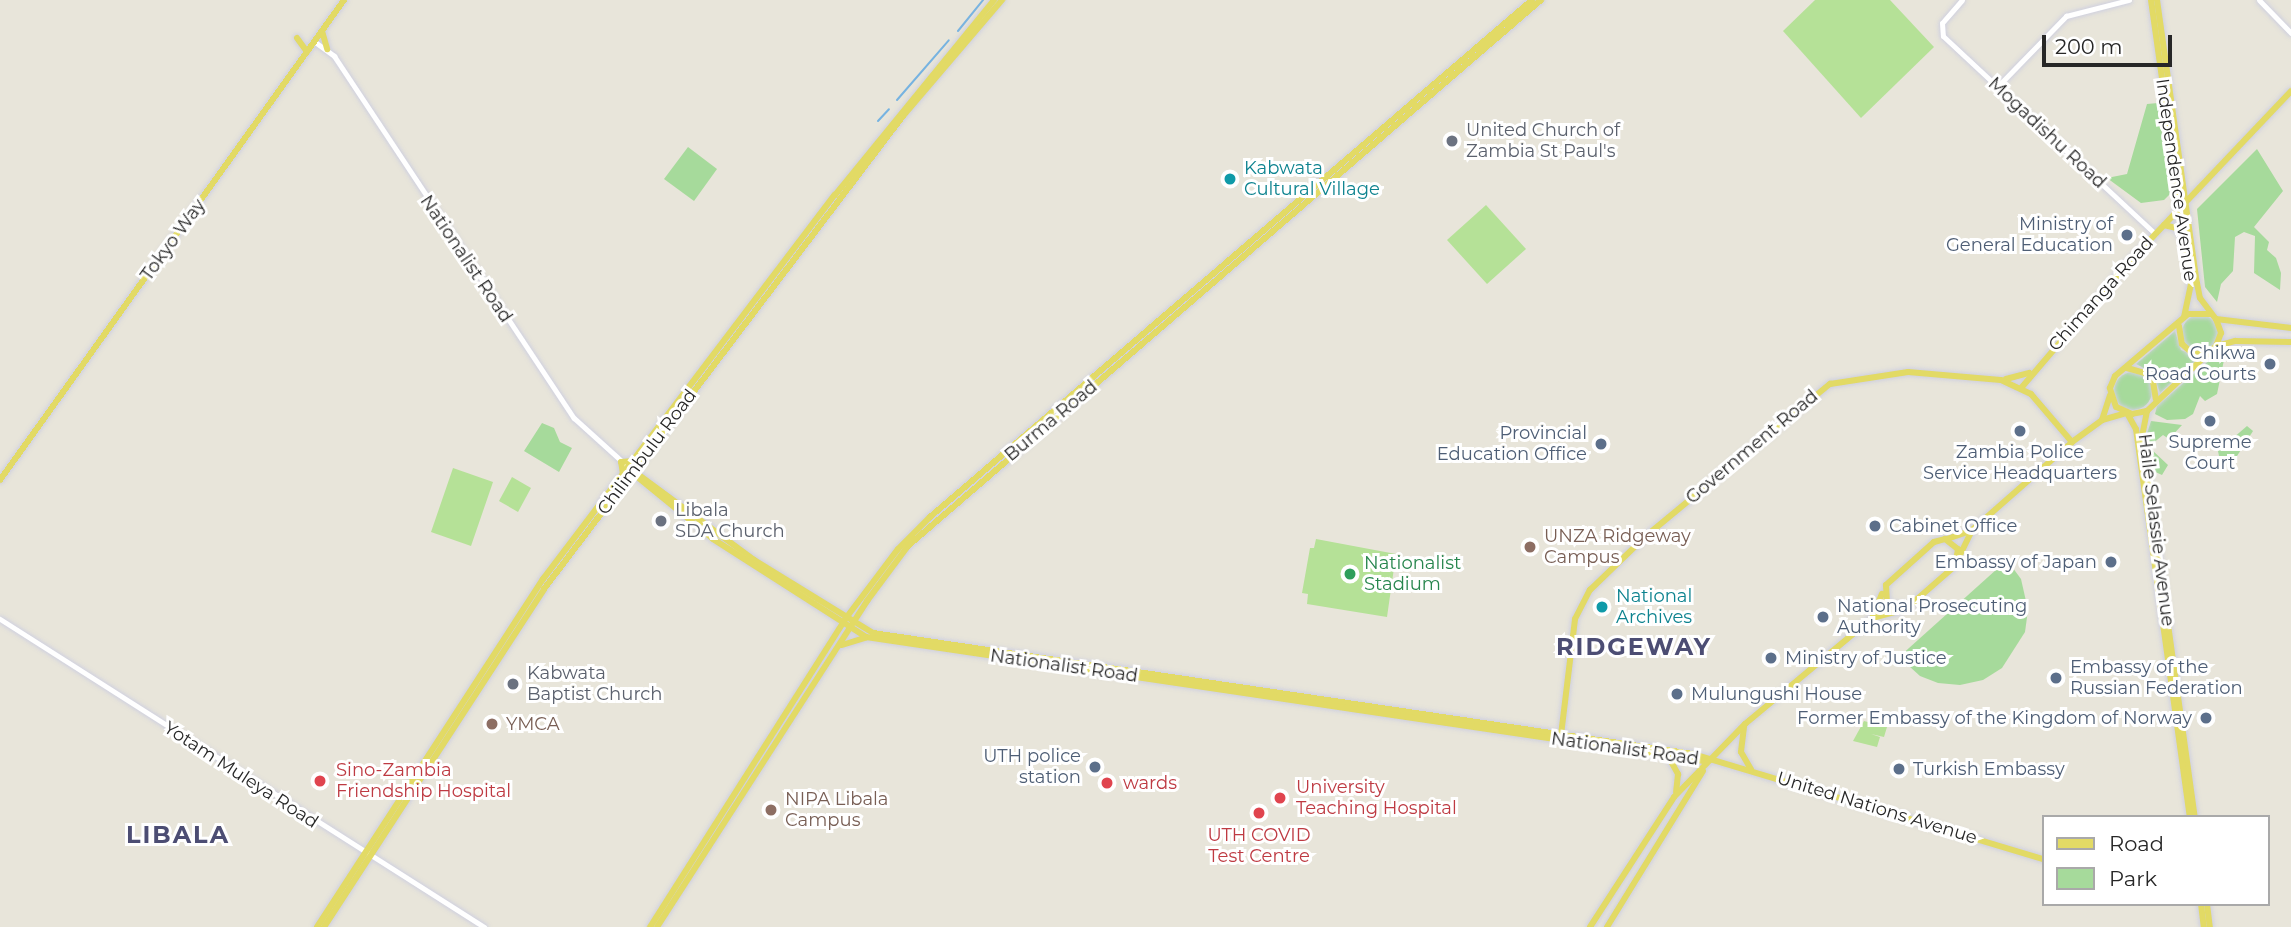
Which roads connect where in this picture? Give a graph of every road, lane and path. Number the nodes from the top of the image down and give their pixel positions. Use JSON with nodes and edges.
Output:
{"nodes":[{"id":1,"x":344,"y":0,"type":"edge"},
{"id":2,"x":994,"y":0,"type":"edge"},
{"id":3,"x":1002,"y":0,"type":"edge"},
{"id":4,"x":1532,"y":0,"type":"edge"},
{"id":5,"x":1541,"y":0,"type":"edge"},
{"id":6,"x":1962,"y":0,"type":"edge"},
{"id":7,"x":2129,"y":0,"type":"edge"},
{"id":8,"x":2151,"y":0,"type":"edge"},
{"id":9,"x":2157,"y":0,"type":"edge"},
{"id":10,"x":2259,"y":0,"type":"edge"},
{"id":11,"x":322,"y":32,"type":"junction"},
{"id":12,"x":2291,"y":33,"type":"edge"},
{"id":13,"x":297,"y":38,"type":"dead end"},
{"id":14,"x":311,"y":47,"type":"junction"},
{"id":15,"x":327,"y":50,"type":"junction"},
{"id":16,"x":1998,"y":86,"type":"junction"},
{"id":17,"x":2291,"y":91,"type":"edge"},
{"id":18,"x":2182,"y":178,"type":"junction"},
{"id":19,"x":2202,"y":186,"type":"junction"},
{"id":20,"x":2183,"y":207,"type":"junction"},
{"id":21,"x":2164,"y":225,"type":"junction"},
{"id":22,"x":2155,"y":234,"type":"junction"},
{"id":23,"x":2185,"y":241,"type":"junction"},
{"id":24,"x":2214,"y":317,"type":"junction"},
{"id":25,"x":2182,"y":321,"type":"junction"},
{"id":26,"x":2291,"y":328,"type":"edge"},
{"id":27,"x":2291,"y":342,"type":"edge"},
{"id":28,"x":2216,"y":346,"type":"junction"},
{"id":29,"x":2206,"y":354,"type":"junction"},
{"id":30,"x":2126,"y":369,"type":"junction"},
{"id":31,"x":2032,"y":372,"type":"junction"},
{"id":32,"x":2001,"y":380,"type":"junction"},
{"id":33,"x":2022,"y":387,"type":"junction"},
{"id":34,"x":2110,"y":395,"type":"junction"},
{"id":35,"x":2155,"y":401,"type":"junction"},
{"id":36,"x":2147,"y":411,"type":"junction"},
{"id":37,"x":2127,"y":413,"type":"junction"},
{"id":38,"x":2102,"y":420,"type":"junction"},
{"id":39,"x":2072,"y":443,"type":"junction"},
{"id":40,"x":621,"y":462,"type":"junction"},
{"id":41,"x":631,"y":470,"type":"junction"},
{"id":42,"x":0,"y":480,"type":"edge"},
{"id":43,"x":644,"y":480,"type":"junction"},
{"id":44,"x":1972,"y":530,"type":"junction"},
{"id":45,"x":1945,"y":539,"type":"junction"},
{"id":46,"x":1958,"y":559,"type":"junction"},
{"id":47,"x":1883,"y":592,"type":"junction"},
{"id":48,"x":863,"y":608,"type":"junction"},
{"id":49,"x":853,"y":609,"type":"junction"},
{"id":50,"x":1901,"y":610,"type":"junction"},
{"id":51,"x":833,"y":613,"type":"junction"},
{"id":52,"x":1872,"y":618,"type":"junction"},
{"id":53,"x":0,"y":620,"type":"edge"},
{"id":54,"x":844,"y":621,"type":"junction"},
{"id":55,"x":852,"y":626,"type":"junction"},
{"id":56,"x":871,"y":635,"type":"junction"},
{"id":57,"x":834,"y":638,"type":"junction"},
{"id":58,"x":836,"y":650,"type":"junction"},
{"id":59,"x":1745,"y":724,"type":"junction"},
{"id":60,"x":1561,"y":736,"type":"junction"},
{"id":61,"x":1668,"y":756,"type":"junction"},
{"id":62,"x":1710,"y":760,"type":"junction"},
{"id":63,"x":1752,"y":770,"type":"junction"},
{"id":64,"x":1674,"y":797,"type":"junction"},
{"id":65,"x":2192,"y":815,"type":"edge"},
{"id":66,"x":2192,"y":815,"type":"edge"},
{"id":67,"x":368,"y":854,"type":"junction"},
{"id":68,"x":2042,"y":858,"type":"edge"},
{"id":69,"x":2204,"y":906,"type":"edge"},
{"id":70,"x":1593,"y":926,"type":"edge"},
{"id":71,"x":317,"y":927,"type":"edge"},
{"id":72,"x":324,"y":927,"type":"edge"},
{"id":73,"x":484,"y":927,"type":"edge"},
{"id":74,"x":650,"y":927,"type":"edge"},
{"id":75,"x":657,"y":927,"type":"edge"},
{"id":76,"x":1607,"y":927,"type":"edge"},
{"id":77,"x":2207,"y":927,"type":"edge"}],
"edges":[{"from":1,"to":11,"type":"main road","name":"Tokyo Way"},
{"from":2,"to":41,"type":"main road","name":"Chilimbulu Road"},
{"from":3,"to":41,"type":"main road","name":"Chilimbulu Road"},
{"from":4,"to":49,"type":"main road","name":"Burma Road"},
{"from":5,"to":48,"type":"main road","name":"Burma Road"},
{"from":6,"to":16,"type":"street","name":"Mogadishu Road"},
{"from":7,"to":16,"type":"street"},
{"from":8,"to":20,"type":"main road","name":"Independence Avenue"},
{"from":9,"to":18,"type":"main road","name":"Independence Avenue"},
{"from":10,"to":12,"type":"street"},
{"from":11,"to":14,"type":"main road","name":"Tokyo Way"},
{"from":11,"to":15,"type":"main road"},
{"from":13,"to":14,"type":"main road"},
{"from":14,"to":15,"type":"main road"},
{"from":14,"to":42,"type":"main road","name":"Tokyo Way"},
{"from":15,"to":40,"type":"street","name":"Nationalist Road"},
{"from":16,"to":22,"type":"street","name":"Mogadishu Road"},
{"from":17,"to":19,"type":"main road","name":"Chimanga Road"},
{"from":18,"to":19,"type":"main road"},
{"from":18,"to":20,"type":"main road","name":"Independence Avenue"},
{"from":19,"to":20,"type":"main road","name":"Chimanga Road"},
{"from":20,"to":21,"type":"main road","name":"Chimanga Road"},
{"from":20,"to":23,"type":"main road","name":"Independence Avenue"},
{"from":20,"to":24,"type":"main road","name":"Independence Avenue"},
{"from":21,"to":22,"type":"main road","name":"Chimanga Road"},
{"from":21,"to":23,"type":"main road"},
{"from":22,"to":31,"type":"main road","name":"Chimanga Road"},
{"from":23,"to":25,"type":"main road","name":"Independence Avenue"},
{"from":24,"to":25,"type":"main road"},
{"from":24,"to":26,"type":"main road"},
{"from":24,"to":28,"type":"main road"},
{"from":25,"to":29,"type":"main road"},
{"from":25,"to":30,"type":"main road"},
{"from":27,"to":28,"type":"main road"},
{"from":28,"to":29,"type":"main road"},
{"from":29,"to":35,"type":"main road"},
{"from":30,"to":34,"type":"main road"},
{"from":30,"to":35,"type":"main road"},
{"from":31,"to":32,"type":"main road"},
{"from":31,"to":33,"type":"main road","name":"Chimanga Road"},
{"from":32,"to":33,"type":"main road","name":"Government Road"},
{"from":32,"to":60,"type":"main road","name":"Government Road"},
{"from":33,"to":39,"type":"main road","name":"Government Road"},
{"from":34,"to":37,"type":"main road"},
{"from":34,"to":38,"type":"main road"},
{"from":35,"to":36,"type":"main road"},
{"from":36,"to":37,"type":"main road"},
{"from":36,"to":66,"type":"main road","name":"Haile Selassie Avenue"},
{"from":37,"to":38,"type":"main road"},
{"from":37,"to":65,"type":"main road","name":"Haile Selassie Avenue"},
{"from":38,"to":39,"type":"main road"},
{"from":39,"to":44,"type":"main road"},
{"from":40,"to":41,"type":"main road"},
{"from":40,"to":41,"type":"main road"},
{"from":41,"to":43,"type":"main road","name":"Nationalist Road"},
{"from":41,"to":43,"type":"main road"},
{"from":41,"to":67,"type":"main road","name":"Chilimbulu Road"},
{"from":43,"to":51,"type":"main road","name":"Nationalist Road"},
{"from":44,"to":45,"type":"main road"},
{"from":44,"to":46,"type":"main road"},
{"from":45,"to":46,"type":"main road"},
{"from":45,"to":47,"type":"main road"},
{"from":46,"to":50,"type":"main road"},
{"from":47,"to":50,"type":"main road"},
{"from":47,"to":52,"type":"main road"},
{"from":48,"to":55,"type":"main road","name":"Burma Road"},
{"from":48,"to":56,"type":"main road"},
{"from":49,"to":51,"type":"main road"},
{"from":49,"to":54,"type":"main road","name":"Burma Road"},
{"from":50,"to":52,"type":"main road"},
{"from":51,"to":54,"type":"main road","name":"Nationalist Road"},
{"from":51,"to":57,"type":"main road"},
{"from":52,"to":59,"type":"main road"},
{"from":53,"to":67,"type":"street","name":"Yotam Muleya Road"},
{"from":54,"to":55,"type":"main road","name":"Nationalist Road"},
{"from":54,"to":57,"type":"main road","name":"Burma Road"},
{"from":55,"to":56,"type":"main road","name":"Nationalist Road"},
{"from":55,"to":58,"type":"main road","name":"Burma Road"},
{"from":56,"to":58,"type":"main road"},
{"from":56,"to":60,"type":"main road","name":"Nationalist Road"},
{"from":57,"to":74,"type":"main road","name":"Burma Road"},
{"from":58,"to":75,"type":"main road","name":"Burma Road"},
{"from":59,"to":62,"type":"main road"},
{"from":59,"to":63,"type":"main road"},
{"from":60,"to":61,"type":"main road","name":"Nationalist Road"},
{"from":60,"to":62,"type":"main road","name":"Nationalist Road"},
{"from":61,"to":62,"type":"main road","name":"Nationalist Road"},
{"from":61,"to":64,"type":"main road"},
{"from":62,"to":63,"type":"main road","name":"United Nations Avenue"},
{"from":62,"to":64,"type":"main road"},
{"from":62,"to":76,"type":"main road"},
{"from":63,"to":68,"type":"main road","name":"United Nations Avenue"},
{"from":64,"to":70,"type":"main road"},
{"from":67,"to":71,"type":"main road","name":"Chilimbulu Road"},
{"from":67,"to":72,"type":"main road","name":"Chilimbulu Road"},
{"from":67,"to":73,"type":"street","name":"Yotam Muleya Road"},
{"from":69,"to":77,"type":"main road"}]}
